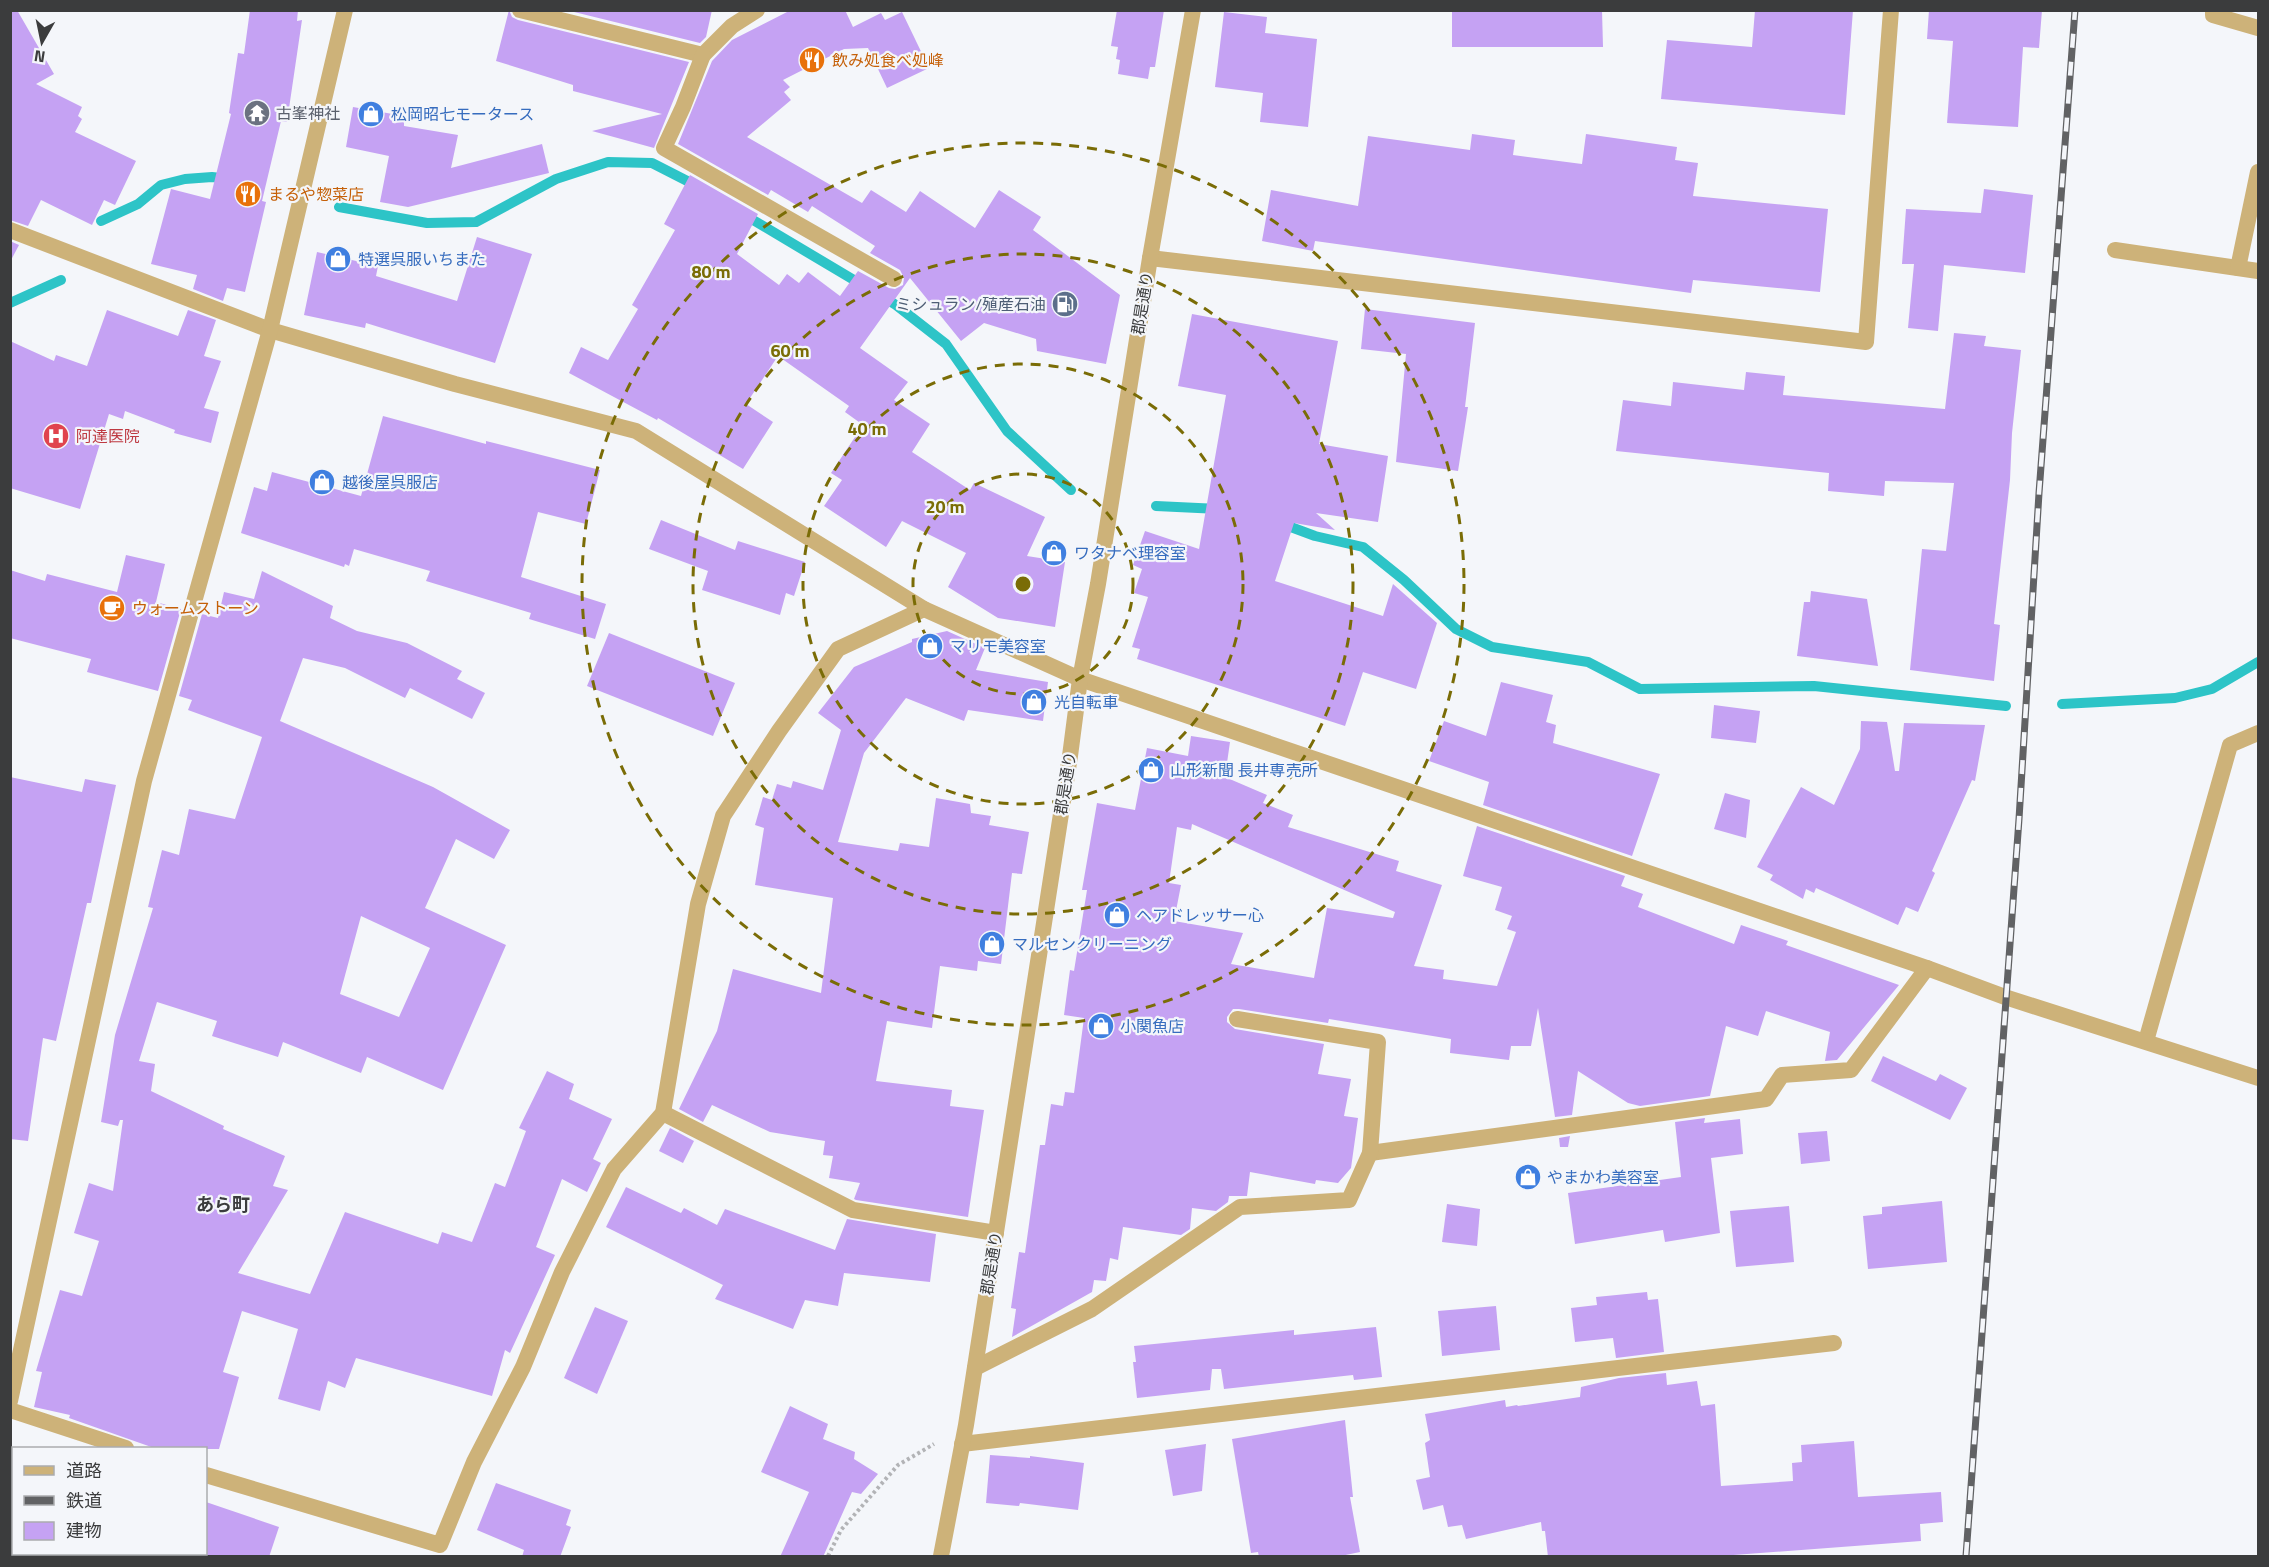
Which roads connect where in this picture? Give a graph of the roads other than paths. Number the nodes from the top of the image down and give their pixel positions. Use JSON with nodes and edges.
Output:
{"nodes":[{"id":1,"x":345,"y":10,"type":"edge"},
{"id":2,"x":520,"y":10,"type":"edge"},
{"id":3,"x":757,"y":10,"type":"edge"},
{"id":4,"x":1193,"y":10,"type":"edge"},
{"id":5,"x":1892,"y":10,"type":"edge"},
{"id":6,"x":2213,"y":10,"type":"edge"},
{"id":7,"x":2259,"y":28,"type":"edge"},
{"id":8,"x":703,"y":55,"type":"junction"},
{"id":9,"x":2259,"y":172,"type":"edge"},
{"id":10,"x":10,"y":230,"type":"edge"},
{"id":11,"x":2115,"y":250,"type":"dead end"},
{"id":12,"x":1150,"y":258,"type":"junction"},
{"id":13,"x":2238,"y":268,"type":"junction"},
{"id":14,"x":2259,"y":271,"type":"edge"},
{"id":15,"x":894,"y":279,"type":"dead end"},
{"id":16,"x":270,"y":330,"type":"junction"},
{"id":17,"x":924,"y":609,"type":"junction"},
{"id":18,"x":1080,"y":679,"type":"junction"},
{"id":19,"x":2259,"y":733,"type":"edge"},
{"id":20,"x":1927,"y":968,"type":"junction"},
{"id":21,"x":1236,"y":1019,"type":"dead end"},
{"id":22,"x":2146,"y":1041,"type":"junction"},
{"id":23,"x":2259,"y":1078,"type":"edge"},
{"id":24,"x":663,"y":1113,"type":"junction"},
{"id":25,"x":1370,"y":1153,"type":"junction"},
{"id":26,"x":996,"y":1233,"type":"junction"},
{"id":27,"x":1834,"y":1343,"type":"dead end"},
{"id":28,"x":975,"y":1368,"type":"junction"},
{"id":29,"x":10,"y":1401,"type":"edge"},
{"id":30,"x":10,"y":1410,"type":"edge"},
{"id":31,"x":962,"y":1444,"type":"junction"},
{"id":32,"x":120,"y":1447,"type":"edge"},
{"id":33,"x":207,"y":1475,"type":"edge"},
{"id":34,"x":944,"y":1556,"type":"edge"}],
"edges":[{"from":1,"to":16,"type":"street"},
{"from":2,"to":8,"type":"street"},
{"from":3,"to":8,"type":"street"},
{"from":4,"to":12,"type":"street","name":"郡是通り"},
{"from":5,"to":12,"type":"street"},
{"from":6,"to":7,"type":"street"},
{"from":8,"to":15,"type":"street"},
{"from":9,"to":13,"type":"street"},
{"from":10,"to":16,"type":"street"},
{"from":11,"to":13,"type":"street"},
{"from":12,"to":18,"type":"street","name":"郡是通り"},
{"from":13,"to":14,"type":"street"},
{"from":16,"to":17,"type":"street"},
{"from":16,"to":29,"type":"street"},
{"from":17,"to":18,"type":"street"},
{"from":17,"to":24,"type":"street"},
{"from":18,"to":20,"type":"street"},
{"from":18,"to":26,"type":"street","name":"郡是通り"},
{"from":19,"to":22,"type":"street"},
{"from":20,"to":22,"type":"street"},
{"from":20,"to":25,"type":"street"},
{"from":21,"to":25,"type":"street"},
{"from":22,"to":23,"type":"street"},
{"from":24,"to":26,"type":"street"},
{"from":24,"to":33,"type":"street"},
{"from":25,"to":28,"type":"street"},
{"from":26,"to":28,"type":"street","name":"郡是通り"},
{"from":27,"to":31,"type":"street"},
{"from":28,"to":31,"type":"street","name":"郡是通り"},
{"from":30,"to":32,"type":"street"},
{"from":31,"to":34,"type":"street","name":"郡是通り"}]}
